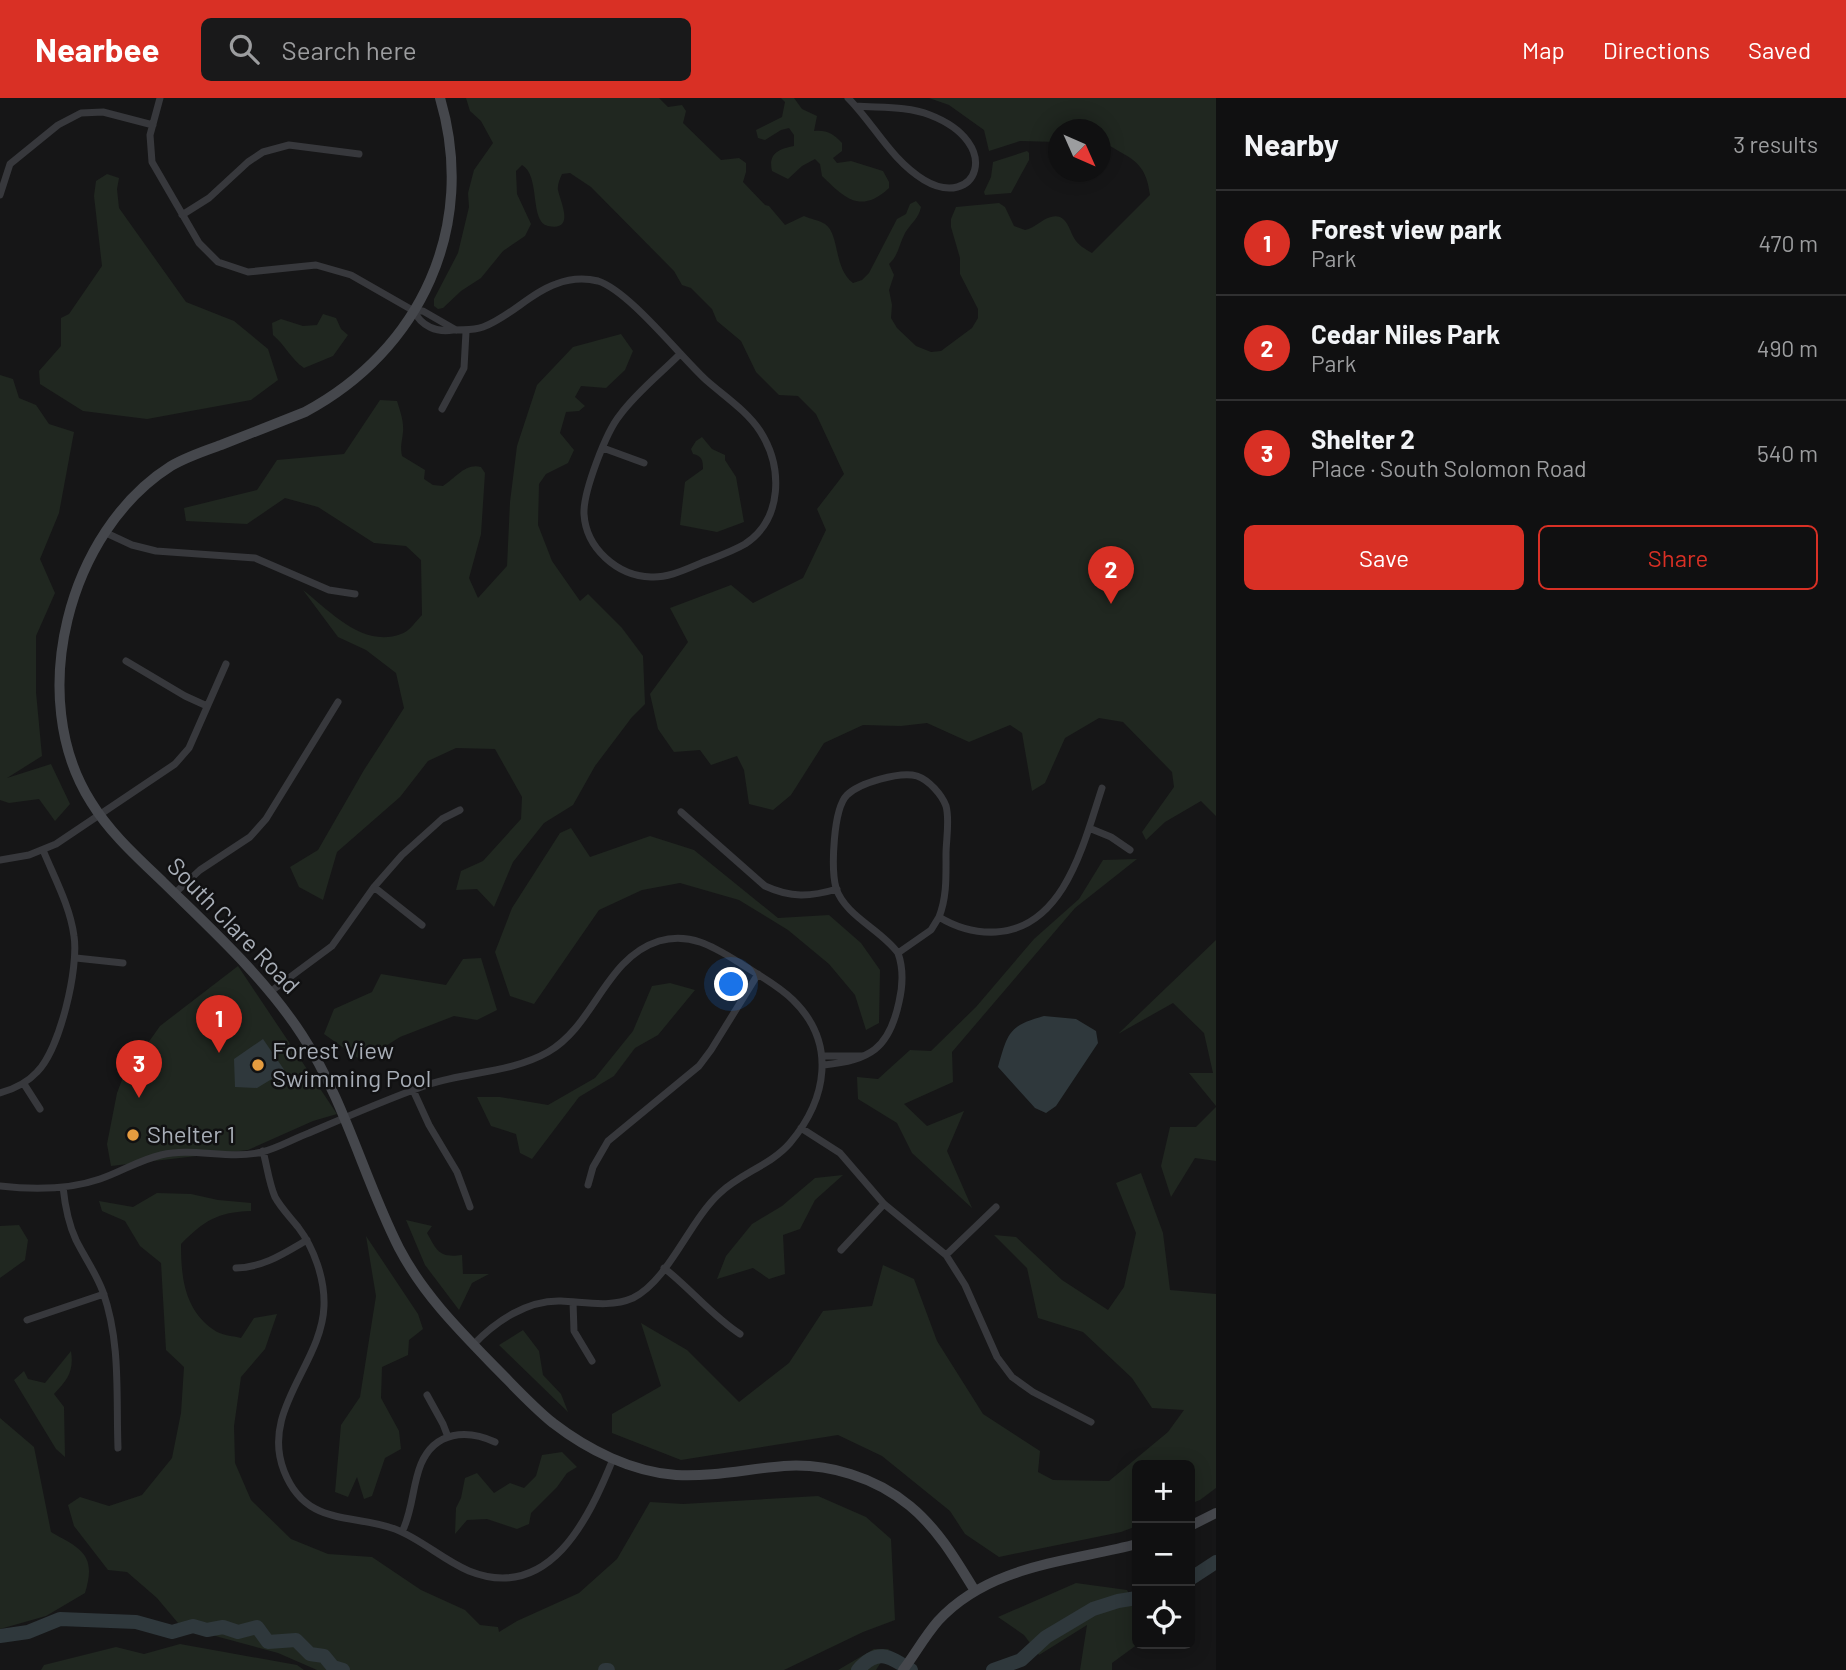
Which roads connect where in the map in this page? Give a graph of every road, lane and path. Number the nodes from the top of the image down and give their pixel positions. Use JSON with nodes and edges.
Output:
{"nodes":[{"id":1,"x":160,"y":98,"type":"edge"},
{"id":2,"x":440,"y":98,"type":"edge"},
{"id":3,"x":848,"y":98,"type":"edge"},
{"id":4,"x":856,"y":106,"type":"junction"},
{"id":5,"x":153,"y":125,"type":"junction"},
{"id":6,"x":359,"y":154,"type":"dead end"},
{"id":7,"x":0,"y":195,"type":"edge"},
{"id":8,"x":181,"y":215,"type":"junction"},
{"id":9,"x":414,"y":311,"type":"junction"},
{"id":10,"x":466,"y":332,"type":"junction"},
{"id":11,"x":679,"y":355,"type":"junction"},
{"id":12,"x":442,"y":409,"type":"dead end"},
{"id":13,"x":603,"y":448,"type":"junction"},
{"id":14,"x":644,"y":463,"type":"dead end"},
{"id":15,"x":104,"y":532,"type":"junction"},
{"id":16,"x":355,"y":594,"type":"dead end"},
{"id":17,"x":126,"y":661,"type":"dead end"},
{"id":18,"x":226,"y":664,"type":"dead end"},
{"id":19,"x":338,"y":702,"type":"dead end"},
{"id":20,"x":207,"y":706,"type":"junction"},
{"id":21,"x":1101,"y":788,"type":"dead end"},
{"id":22,"x":460,"y":810,"type":"dead end"},
{"id":23,"x":681,"y":812,"type":"dead end"},
{"id":24,"x":99,"y":814,"type":"junction"},
{"id":25,"x":1089,"y":828,"type":"junction"},
{"id":26,"x":43,"y":850,"type":"junction"},
{"id":27,"x":1130,"y":850,"type":"dead end"},
{"id":28,"x":0,"y":860,"type":"edge"},
{"id":29,"x":374,"y":887,"type":"junction"},
{"id":30,"x":836,"y":889,"type":"junction"},
{"id":31,"x":174,"y":893,"type":"junction"},
{"id":32,"x":939,"y":917,"type":"junction"},
{"id":33,"x":422,"y":925,"type":"dead end"},
{"id":34,"x":898,"y":953,"type":"junction"},
{"id":35,"x":76,"y":958,"type":"junction"},
{"id":36,"x":123,"y":962,"type":"dead end"},
{"id":37,"x":758,"y":974,"type":"junction"},
{"id":38,"x":270,"y":992,"type":"junction"},
{"id":39,"x":822,"y":1056,"type":"junction"},
{"id":40,"x":863,"y":1056,"type":"junction"},
{"id":41,"x":824,"y":1065,"type":"junction"},
{"id":42,"x":24,"y":1084,"type":"junction"},
{"id":43,"x":414,"y":1090,"type":"junction"},
{"id":44,"x":0,"y":1093,"type":"edge"},
{"id":45,"x":40,"y":1109,"type":"dead end"},
{"id":46,"x":344,"y":1118,"type":"junction"},
{"id":47,"x":800,"y":1128,"type":"junction"},
{"id":48,"x":263,"y":1152,"type":"junction"},
{"id":49,"x":588,"y":1185,"type":"dead end"},
{"id":50,"x":0,"y":1186,"type":"edge"},
{"id":51,"x":63,"y":1188,"type":"junction"},
{"id":52,"x":884,"y":1203,"type":"junction"},
{"id":53,"x":996,"y":1207,"type":"dead end"},
{"id":54,"x":470,"y":1208,"type":"dead end"},
{"id":55,"x":307,"y":1240,"type":"junction"},
{"id":56,"x":841,"y":1250,"type":"dead end"},
{"id":57,"x":946,"y":1255,"type":"junction"},
{"id":58,"x":236,"y":1268,"type":"dead end"},
{"id":59,"x":664,"y":1268,"type":"junction"},
{"id":60,"x":104,"y":1294,"type":"junction"},
{"id":61,"x":573,"y":1302,"type":"junction"},
{"id":62,"x":27,"y":1320,"type":"dead end"},
{"id":63,"x":740,"y":1334,"type":"dead end"},
{"id":64,"x":473,"y":1345,"type":"junction"},
{"id":65,"x":592,"y":1361,"type":"dead end"},
{"id":66,"x":427,"y":1395,"type":"dead end"},
{"id":67,"x":1091,"y":1422,"type":"dead end"},
{"id":68,"x":448,"y":1437,"type":"junction"},
{"id":69,"x":495,"y":1442,"type":"dead end"},
{"id":70,"x":118,"y":1448,"type":"dead end"},
{"id":71,"x":612,"y":1459,"type":"junction"},
{"id":72,"x":1216,"y":1513,"type":"edge"},
{"id":73,"x":1195,"y":1524,"type":"edge"},
{"id":74,"x":402,"y":1532,"type":"junction"},
{"id":75,"x":1132,"y":1545,"type":"edge"},
{"id":76,"x":975,"y":1591,"type":"junction"},
{"id":77,"x":903,"y":1670,"type":"edge"}],
"edges":[{"from":1,"to":5,"type":"street"},
{"from":2,"to":9,"type":"street","name":"South Clare Road"},
{"from":3,"to":4,"type":"street"},
{"from":4,"to":4,"type":"street"},
{"from":5,"to":7,"type":"street"},
{"from":5,"to":8,"type":"street"},
{"from":6,"to":8,"type":"street"},
{"from":8,"to":9,"type":"street"},
{"from":9,"to":10,"type":"street"},
{"from":9,"to":15,"type":"street","name":"South Clare Road"},
{"from":10,"to":11,"type":"street"},
{"from":10,"to":12,"type":"street"},
{"from":11,"to":13,"type":"street"},
{"from":11,"to":13,"type":"street"},
{"from":13,"to":14,"type":"street"},
{"from":15,"to":16,"type":"street"},
{"from":15,"to":24,"type":"street","name":"South Clare Road"},
{"from":17,"to":20,"type":"street"},
{"from":18,"to":20,"type":"street"},
{"from":19,"to":31,"type":"street"},
{"from":20,"to":24,"type":"street"},
{"from":21,"to":25,"type":"street"},
{"from":22,"to":29,"type":"street"},
{"from":23,"to":30,"type":"street"},
{"from":24,"to":26,"type":"street"},
{"from":24,"to":31,"type":"street","name":"South Clare Road"},
{"from":25,"to":27,"type":"street"},
{"from":25,"to":32,"type":"street"},
{"from":26,"to":28,"type":"street"},
{"from":26,"to":35,"type":"street"},
{"from":29,"to":33,"type":"street"},
{"from":29,"to":38,"type":"street"},
{"from":30,"to":32,"type":"street"},
{"from":30,"to":34,"type":"street"},
{"from":31,"to":38,"type":"street","name":"South Clare Road"},
{"from":32,"to":34,"type":"street"},
{"from":34,"to":40,"type":"street"},
{"from":35,"to":36,"type":"street"},
{"from":35,"to":42,"type":"street"},
{"from":37,"to":39,"type":"street"},
{"from":37,"to":43,"type":"street"},
{"from":37,"to":49,"type":"street"},
{"from":38,"to":46,"type":"street","name":"South Clare Road"},
{"from":39,"to":40,"type":"street"},
{"from":39,"to":41,"type":"street"},
{"from":40,"to":41,"type":"street"},
{"from":41,"to":47,"type":"street"},
{"from":42,"to":44,"type":"street"},
{"from":42,"to":45,"type":"street"},
{"from":43,"to":46,"type":"street"},
{"from":43,"to":54,"type":"street"},
{"from":46,"to":48,"type":"street"},
{"from":46,"to":64,"type":"street","name":"South Clare Road"},
{"from":47,"to":52,"type":"street"},
{"from":47,"to":59,"type":"street"},
{"from":48,"to":51,"type":"street"},
{"from":48,"to":55,"type":"street"},
{"from":50,"to":51,"type":"street"},
{"from":51,"to":60,"type":"street"},
{"from":52,"to":56,"type":"street"},
{"from":52,"to":57,"type":"street"},
{"from":53,"to":57,"type":"street"},
{"from":55,"to":58,"type":"street"},
{"from":55,"to":74,"type":"street"},
{"from":57,"to":67,"type":"street"},
{"from":59,"to":61,"type":"street"},
{"from":59,"to":63,"type":"street"},
{"from":60,"to":62,"type":"street"},
{"from":60,"to":70,"type":"street"},
{"from":61,"to":64,"type":"street"},
{"from":61,"to":65,"type":"street"},
{"from":64,"to":71,"type":"street","name":"South Clare Road"},
{"from":66,"to":68,"type":"street"},
{"from":68,"to":69,"type":"street"},
{"from":68,"to":74,"type":"street"},
{"from":71,"to":74,"type":"street"},
{"from":71,"to":76,"type":"street","name":"South Clare Road"},
{"from":72,"to":73,"type":"street"},
{"from":75,"to":76,"type":"street"},
{"from":76,"to":77,"type":"street"}]}
